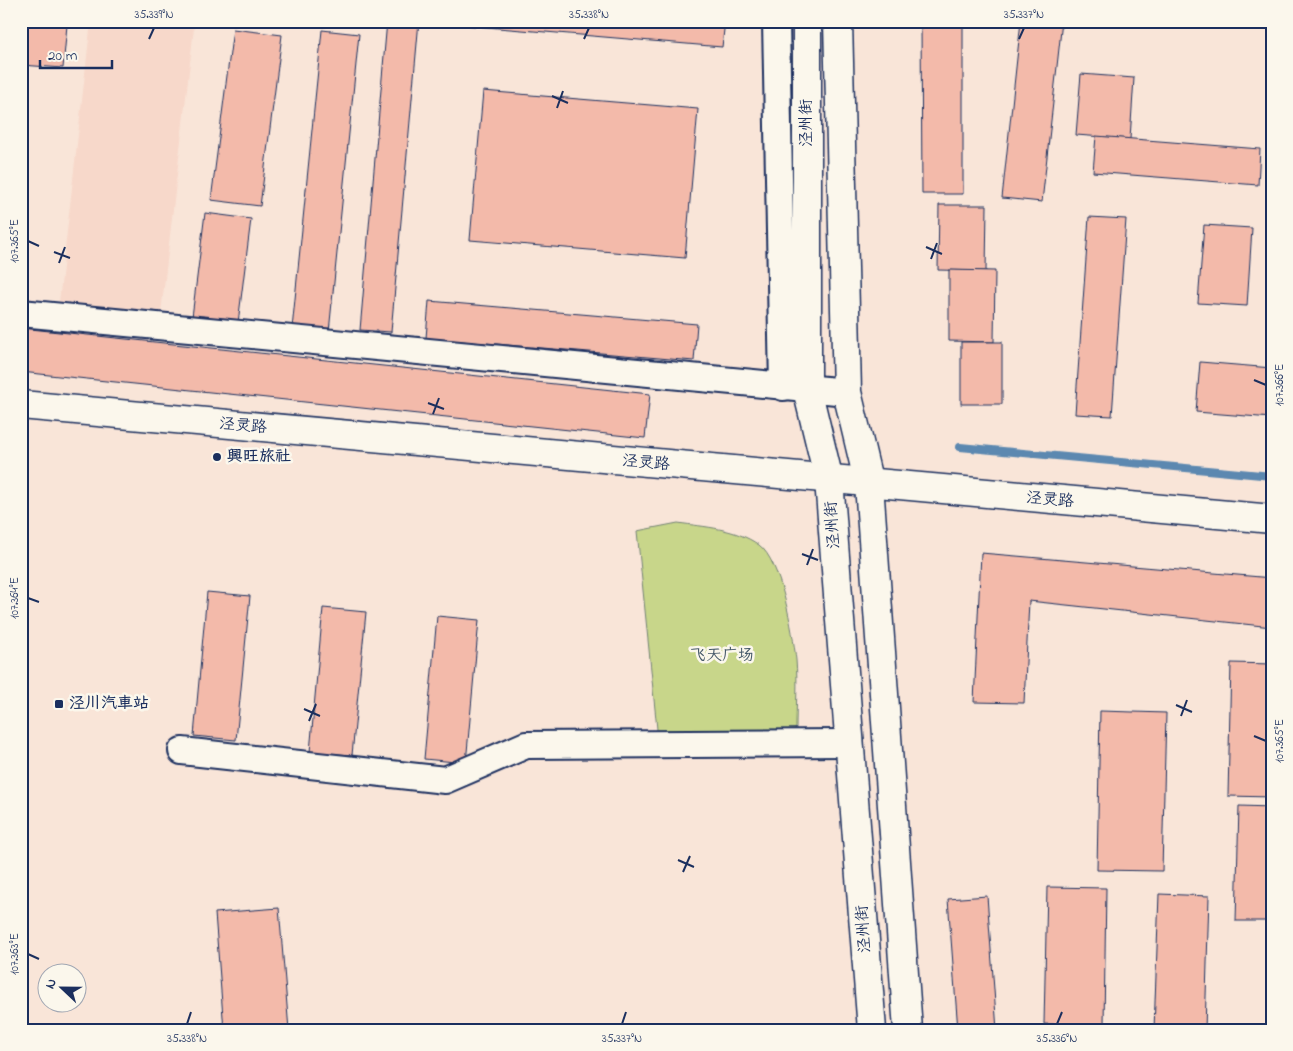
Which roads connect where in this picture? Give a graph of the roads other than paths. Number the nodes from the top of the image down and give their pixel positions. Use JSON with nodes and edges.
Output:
{"nodes":[{"id":1,"x":776,"y":21,"type":"edge"},
{"id":2,"x":807,"y":21,"type":"edge"},
{"id":3,"x":838,"y":21,"type":"edge"},
{"id":4,"x":21,"y":313,"type":"edge"},
{"id":5,"x":795,"y":388,"type":"junction"},
{"id":6,"x":847,"y":392,"type":"junction"},
{"id":7,"x":21,"y":405,"type":"edge"},
{"id":8,"x":829,"y":480,"type":"junction"},
{"id":9,"x":869,"y":484,"type":"junction"},
{"id":10,"x":1272,"y":519,"type":"edge"},
{"id":11,"x":850,"y":743,"type":"junction"},
{"id":12,"x":182,"y":751,"type":"dead end"},
{"id":13,"x":872,"y":1030,"type":"edge"},
{"id":14,"x":908,"y":1030,"type":"edge"}],
"edges":[{"from":1,"to":5,"type":"street"},
{"from":2,"to":5,"type":"main road","name":"泾州街"},
{"from":3,"to":6,"type":"main road","name":"泾州街"},
{"from":4,"to":5,"type":"street"},
{"from":5,"to":6,"type":"street"},
{"from":5,"to":8,"type":"main road","name":"泾州街"},
{"from":6,"to":9,"type":"main road","name":"泾州街"},
{"from":7,"to":8,"type":"main road","name":"泾灵路"},
{"from":8,"to":9,"type":"main road","name":"泾灵路"},
{"from":8,"to":11,"type":"main road","name":"泾州街"},
{"from":9,"to":10,"type":"main road","name":"泾灵路"},
{"from":9,"to":14,"type":"main road","name":"泾州街"},
{"from":11,"to":12,"type":"street"},
{"from":11,"to":13,"type":"main road","name":"泾州街"}]}
